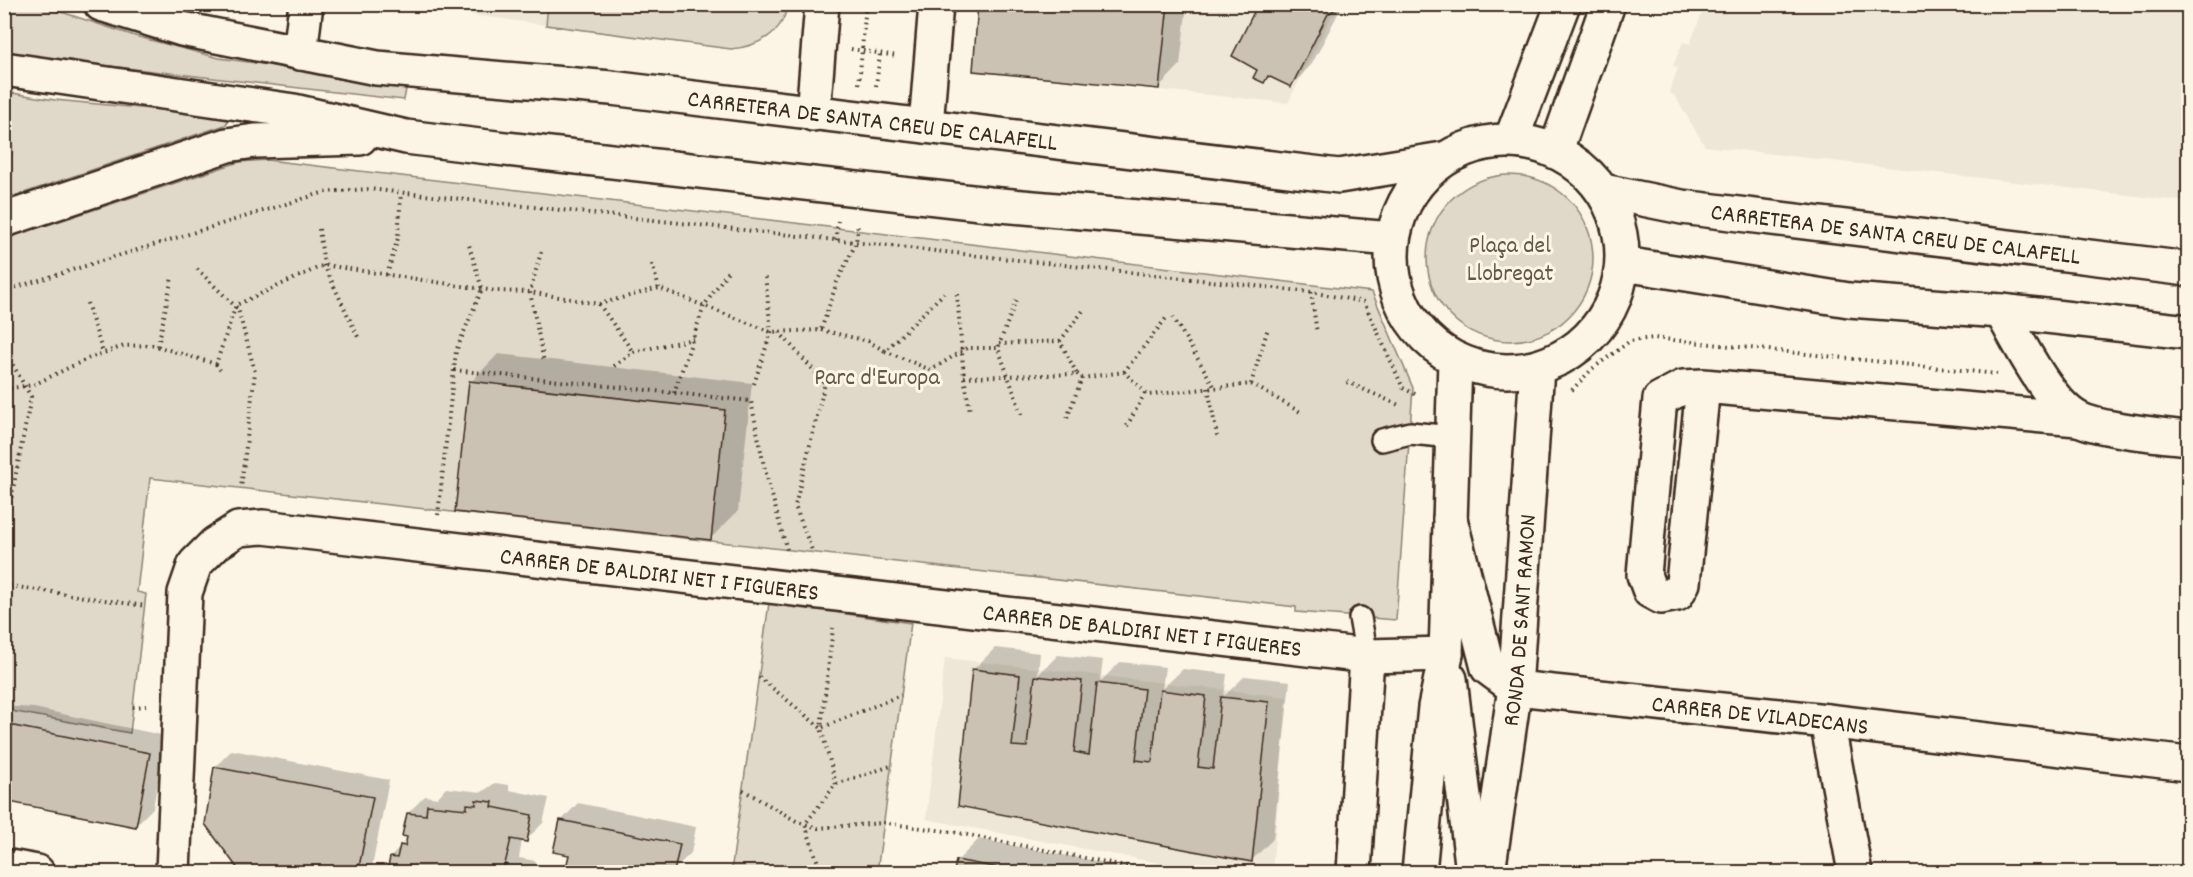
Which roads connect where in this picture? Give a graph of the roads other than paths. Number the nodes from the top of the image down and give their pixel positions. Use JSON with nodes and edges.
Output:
{"nodes":[{"id":1,"x":101,"y":4,"type":"edge"},
{"id":2,"x":306,"y":4,"type":"edge"},
{"id":3,"x":822,"y":4,"type":"edge"},
{"id":4,"x":936,"y":4,"type":"edge"},
{"id":5,"x":1563,"y":4,"type":"edge"},
{"id":6,"x":1608,"y":4,"type":"edge"},
{"id":7,"x":300,"y":53,"type":"junction"},
{"id":8,"x":4,"y":69,"type":"edge"},
{"id":9,"x":813,"y":114,"type":"junction"},
{"id":10,"x":926,"y":126,"type":"junction"},
{"id":11,"x":406,"y":137,"type":"junction"},
{"id":12,"x":1511,"y":140,"type":"junction"},
{"id":13,"x":1556,"y":150,"type":"junction"},
{"id":14,"x":1443,"y":159,"type":"junction"},
{"id":15,"x":1603,"y":191,"type":"junction"},
{"id":16,"x":4,"y":220,"type":"edge"},
{"id":17,"x":1392,"y":239,"type":"junction"},
{"id":18,"x":1624,"y":264,"type":"junction"},
{"id":19,"x":2188,"y":269,"type":"edge"},
{"id":20,"x":2001,"y":311,"type":"junction"},
{"id":21,"x":2188,"y":332,"type":"edge"},
{"id":22,"x":1455,"y":360,"type":"junction"},
{"id":23,"x":1537,"y":369,"type":"junction"},
{"id":24,"x":1703,"y":386,"type":"junction"},
{"id":25,"x":2079,"y":419,"type":"junction"},
{"id":26,"x":1453,"y":437,"type":"junction"},
{"id":27,"x":2188,"y":438,"type":"edge"},
{"id":28,"x":1382,"y":440,"type":"dead end"},
{"id":29,"x":1450,"y":519,"type":"junction"},
{"id":30,"x":1360,"y":618,"type":"dead end"},
{"id":31,"x":1446,"y":654,"type":"junction"},
{"id":32,"x":1367,"y":656,"type":"junction"},
{"id":33,"x":1515,"y":688,"type":"junction"},
{"id":34,"x":1827,"y":721,"type":"junction"},
{"id":35,"x":2188,"y":764,"type":"edge"},
{"id":36,"x":4,"y":866,"type":"edge"},
{"id":37,"x":37,"y":873,"type":"edge"},
{"id":38,"x":173,"y":873,"type":"edge"},
{"id":39,"x":1354,"y":873,"type":"edge"},
{"id":40,"x":1419,"y":873,"type":"edge"},
{"id":41,"x":1473,"y":873,"type":"edge"},
{"id":42,"x":1488,"y":873,"type":"edge"},
{"id":43,"x":1855,"y":873,"type":"edge"}],
"edges":[{"from":1,"to":7,"type":"street","name":"CARRETERA DE SANTA CREU DE CALAFELL"},
{"from":2,"to":7,"type":"street"},
{"from":3,"to":9,"type":"street"},
{"from":4,"to":10,"type":"street"},
{"from":5,"to":12,"type":"street"},
{"from":6,"to":13,"type":"street"},
{"from":7,"to":9,"type":"street","name":"CARRETERA DE SANTA CREU DE CALAFELL"},
{"from":8,"to":11,"type":"street"},
{"from":9,"to":10,"type":"street","name":"CARRETERA DE SANTA CREU DE CALAFELL"},
{"from":10,"to":14,"type":"street","name":"CARRETERA DE SANTA CREU DE CALAFELL"},
{"from":11,"to":16,"type":"street"},
{"from":11,"to":17,"type":"street"},
{"from":12,"to":13,"type":"street"},
{"from":12,"to":14,"type":"street"},
{"from":13,"to":15,"type":"street"},
{"from":14,"to":17,"type":"street"},
{"from":15,"to":18,"type":"street"},
{"from":15,"to":19,"type":"street","name":"CARRETERA DE SANTA CREU DE CALAFELL"},
{"from":17,"to":22,"type":"street"},
{"from":18,"to":20,"type":"street"},
{"from":18,"to":23,"type":"street"},
{"from":20,"to":21,"type":"street"},
{"from":20,"to":25,"type":"street"},
{"from":22,"to":23,"type":"street"},
{"from":22,"to":26,"type":"street"},
{"from":23,"to":33,"type":"street","name":"RONDA DE SANT RAMON"},
{"from":24,"to":24,"type":"street"},
{"from":24,"to":25,"type":"street"},
{"from":25,"to":27,"type":"street"},
{"from":26,"to":28,"type":"lane"},
{"from":26,"to":29,"type":"street"},
{"from":29,"to":31,"type":"street"},
{"from":29,"to":33,"type":"street"},
{"from":30,"to":32,"type":"lane"},
{"from":31,"to":32,"type":"street","name":"CARRER DE BALDIRI NET I FIGUERES"},
{"from":31,"to":40,"type":"street"},
{"from":31,"to":41,"type":"street"},
{"from":32,"to":38,"type":"street","name":"CARRER DE BALDIRI NET I FIGUERES"},
{"from":32,"to":39,"type":"street"},
{"from":33,"to":34,"type":"street","name":"CARRER DE VILADECANS"},
{"from":33,"to":42,"type":"street","name":"RONDA DE SANT RAMON"},
{"from":34,"to":35,"type":"street","name":"CARRER DE VILADECANS"},
{"from":34,"to":43,"type":"street"},
{"from":36,"to":37,"type":"street"}]}
